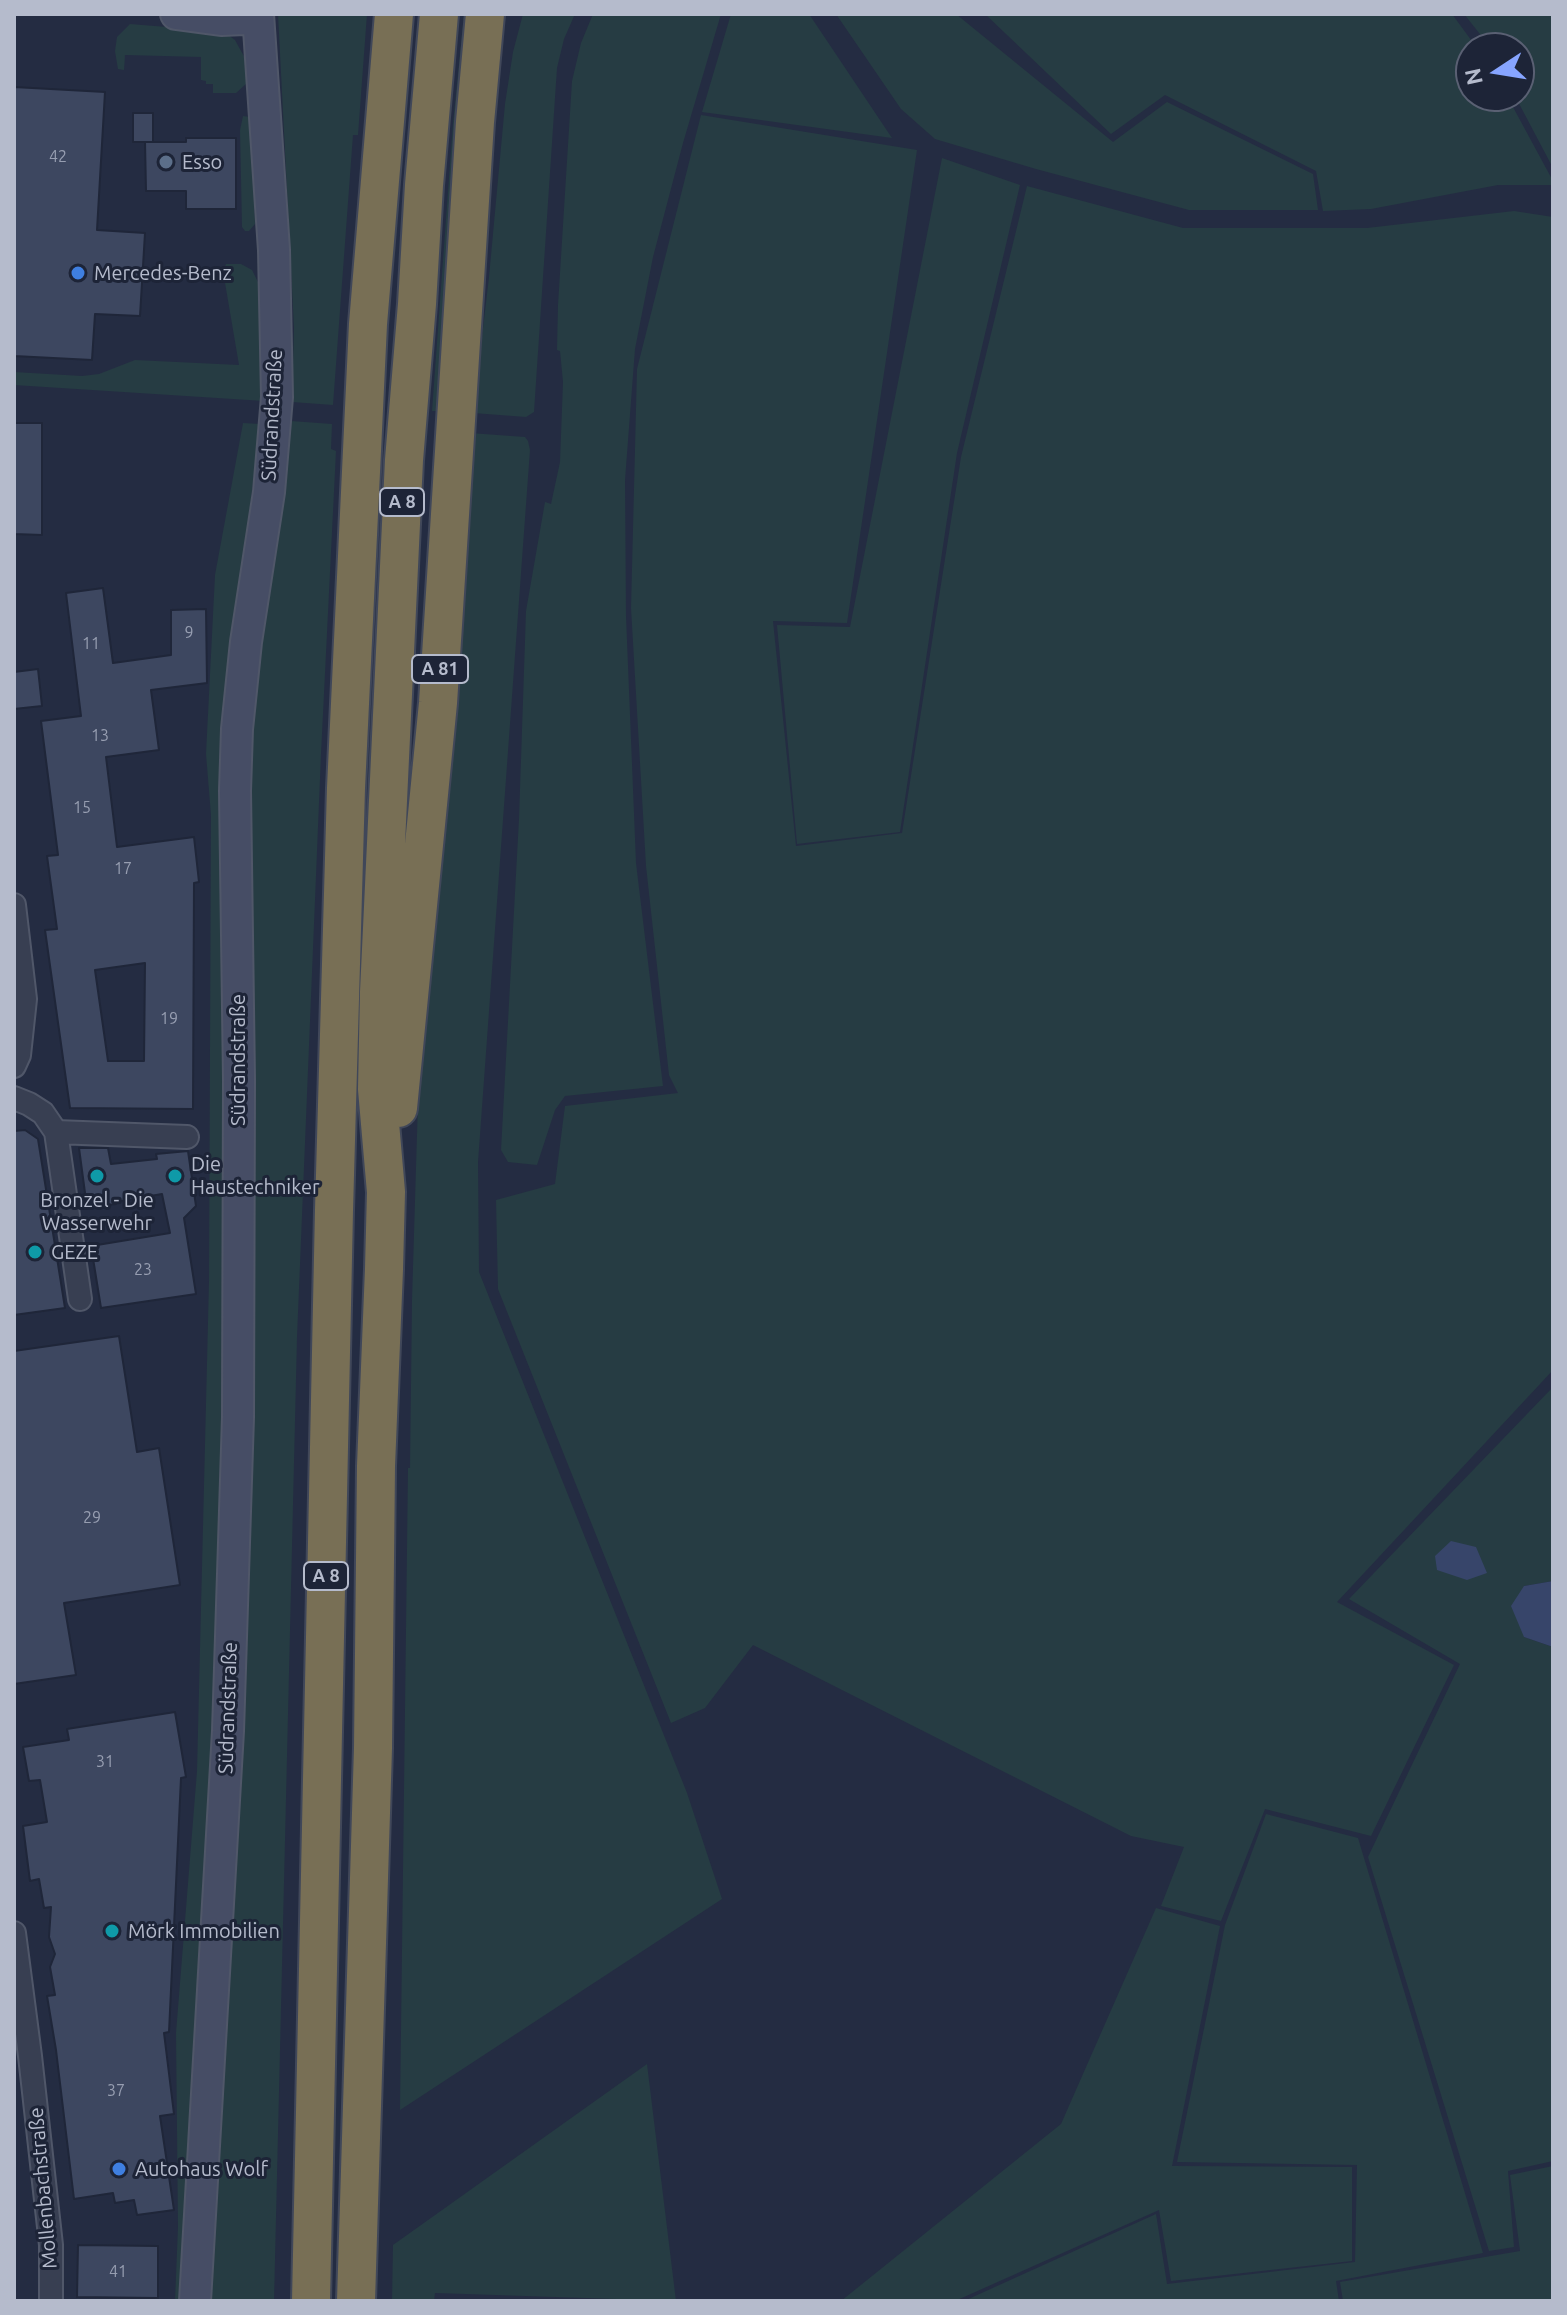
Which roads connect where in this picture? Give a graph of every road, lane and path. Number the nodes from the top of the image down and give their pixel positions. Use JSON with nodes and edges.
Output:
{"nodes":[{"id":1,"x":176,"y":14,"type":"edge"},
{"id":2,"x":257,"y":14,"type":"edge"},
{"id":3,"x":371,"y":14,"type":"edge"},
{"id":4,"x":394,"y":14,"type":"edge"},
{"id":5,"x":439,"y":14,"type":"edge"},
{"id":6,"x":485,"y":14,"type":"edge"},
{"id":7,"x":512,"y":14,"type":"edge"},
{"id":8,"x":470,"y":207,"type":"junction"},
{"id":9,"x":371,"y":288,"type":"junction"},
{"id":10,"x":14,"y":905,"type":"edge"},
{"id":11,"x":14,"y":1066,"type":"edge"},
{"id":12,"x":14,"y":1098,"type":"edge"},
{"id":13,"x":56,"y":1132,"type":"junction"},
{"id":14,"x":187,"y":1137,"type":"dead end"},
{"id":15,"x":386,"y":1192,"type":"junction"},
{"id":16,"x":80,"y":1299,"type":"dead end"},
{"id":17,"x":14,"y":1933,"type":"edge"},
{"id":18,"x":51,"y":2301,"type":"edge"},
{"id":19,"x":195,"y":2301,"type":"edge"},
{"id":20,"x":311,"y":2301,"type":"edge"},
{"id":21,"x":356,"y":2301,"type":"edge"}],
"edges":[{"from":1,"to":2,"type":"main road"},
{"from":2,"to":19,"type":"main road","name":"Südrandstraße"},
{"from":3,"to":9,"type":"highway"},
{"from":4,"to":9,"type":"highway","number":"A 8"},
{"from":5,"to":15,"type":"highway","number":"A 8"},
{"from":6,"to":8,"type":"highway"},
{"from":7,"to":8,"type":"highway","number":"A 81"},
{"from":8,"to":15,"type":"highway","number":"A 81"},
{"from":9,"to":20,"type":"highway","number":"A 8"},
{"from":10,"to":11,"type":"street"},
{"from":12,"to":13,"type":"street"},
{"from":13,"to":14,"type":"street"},
{"from":13,"to":16,"type":"street"},
{"from":15,"to":21,"type":"highway","number":"A 8"},
{"from":17,"to":18,"type":"street","name":"Mollenbachstraße"}]}
